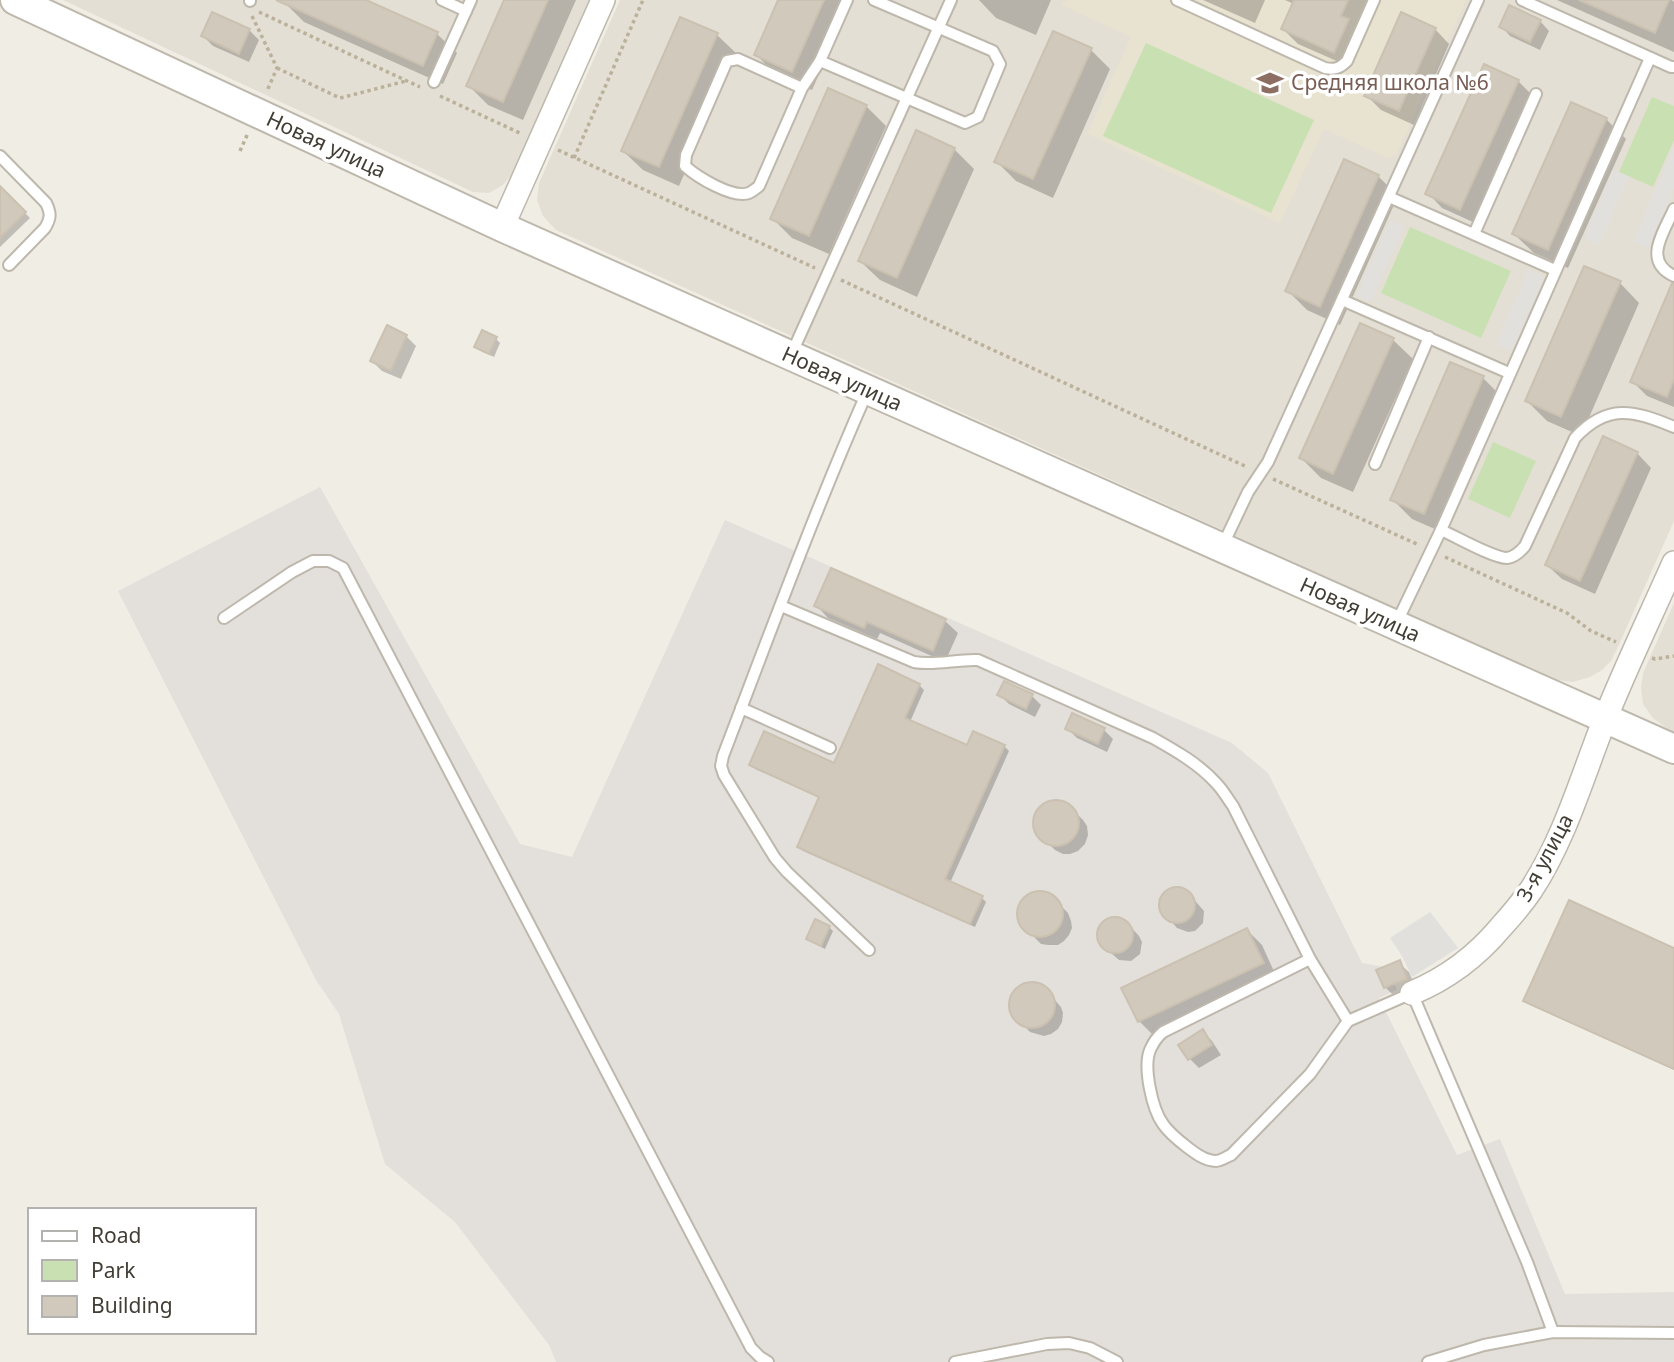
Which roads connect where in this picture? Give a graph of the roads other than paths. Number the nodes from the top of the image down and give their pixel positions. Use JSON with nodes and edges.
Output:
{"nodes":[{"id":1,"x":15,"y":0,"type":"edge"},
{"id":2,"x":442,"y":0,"type":"edge"},
{"id":3,"x":603,"y":0,"type":"edge"},
{"id":4,"x":846,"y":0,"type":"edge"},
{"id":5,"x":874,"y":0,"type":"edge"},
{"id":6,"x":951,"y":0,"type":"edge"},
{"id":7,"x":1177,"y":0,"type":"edge"},
{"id":8,"x":1374,"y":0,"type":"edge"},
{"id":9,"x":1478,"y":0,"type":"edge"},
{"id":10,"x":1522,"y":0,"type":"edge"},
{"id":11,"x":468,"y":5,"type":"edge"},
{"id":12,"x":939,"y":27,"type":"junction"},
{"id":13,"x":1650,"y":58,"type":"junction"},
{"id":14,"x":820,"y":61,"type":"junction"},
{"id":15,"x":1674,"y":67,"type":"edge"},
{"id":16,"x":433,"y":87,"type":"road end"},
{"id":17,"x":802,"y":88,"type":"junction"},
{"id":18,"x":1536,"y":94,"type":"dead end"},
{"id":19,"x":906,"y":98,"type":"junction"},
{"id":20,"x":0,"y":156,"type":"edge"},
{"id":21,"x":1389,"y":197,"type":"junction"},
{"id":22,"x":1674,"y":209,"type":"edge"},
{"id":23,"x":502,"y":227,"type":"junction"},
{"id":24,"x":1474,"y":234,"type":"junction"},
{"id":25,"x":9,"y":265,"type":"dead end"},
{"id":26,"x":1555,"y":270,"type":"junction"},
{"id":27,"x":1674,"y":276,"type":"edge"},
{"id":28,"x":1342,"y":300,"type":"junction"},
{"id":29,"x":1429,"y":337,"type":"junction"},
{"id":30,"x":790,"y":356,"type":"junction"},
{"id":31,"x":1509,"y":373,"type":"junction"},
{"id":32,"x":868,"y":390,"type":"junction"},
{"id":33,"x":1674,"y":427,"type":"edge"},
{"id":34,"x":1375,"y":464,"type":"dead end"},
{"id":35,"x":1441,"y":530,"type":"junction"},
{"id":36,"x":1222,"y":547,"type":"junction"},
{"id":37,"x":1674,"y":563,"type":"edge"},
{"id":38,"x":781,"y":606,"type":"junction"},
{"id":39,"x":224,"y":618,"type":"dead end"},
{"id":40,"x":1395,"y":626,"type":"junction"},
{"id":41,"x":741,"y":708,"type":"junction"},
{"id":42,"x":1606,"y":719,"type":"junction"},
{"id":43,"x":830,"y":748,"type":"dead end"},
{"id":44,"x":1674,"y":749,"type":"edge"},
{"id":45,"x":869,"y":950,"type":"dead end"},
{"id":46,"x":1310,"y":959,"type":"junction"},
{"id":47,"x":1412,"y":993,"type":"junction"},
{"id":48,"x":1348,"y":1021,"type":"junction"},
{"id":49,"x":1553,"y":1332,"type":"junction"},
{"id":50,"x":1674,"y":1333,"type":"edge"},
{"id":51,"x":768,"y":1362,"type":"edge"},
{"id":52,"x":955,"y":1362,"type":"edge"},
{"id":53,"x":1117,"y":1362,"type":"edge"},
{"id":54,"x":1428,"y":1362,"type":"edge"}],
"edges":[{"from":1,"to":23,"type":"street","name":"Новая улица"},
{"from":2,"to":11,"type":"lane"},
{"from":3,"to":23,"type":"street"},
{"from":4,"to":14,"type":"lane"},
{"from":5,"to":12,"type":"lane"},
{"from":6,"to":12,"type":"lane"},
{"from":7,"to":8,"type":"lane"},
{"from":9,"to":21,"type":"lane"},
{"from":10,"to":13,"type":"lane"},
{"from":11,"to":16,"type":"lane"},
{"from":12,"to":19,"type":"lane"},
{"from":12,"to":19,"type":"lane"},
{"from":13,"to":15,"type":"lane"},
{"from":13,"to":26,"type":"lane"},
{"from":14,"to":17,"type":"lane"},
{"from":14,"to":19,"type":"lane"},
{"from":17,"to":17,"type":"lane"},
{"from":18,"to":24,"type":"lane"},
{"from":19,"to":30,"type":"lane"},
{"from":20,"to":25,"type":"lane"},
{"from":21,"to":24,"type":"lane"},
{"from":21,"to":28,"type":"lane"},
{"from":22,"to":27,"type":"lane"},
{"from":23,"to":30,"type":"street","name":"Новая улица"},
{"from":24,"to":26,"type":"lane"},
{"from":26,"to":31,"type":"lane"},
{"from":28,"to":29,"type":"lane"},
{"from":28,"to":36,"type":"lane"},
{"from":29,"to":31,"type":"lane"},
{"from":29,"to":34,"type":"lane"},
{"from":30,"to":32,"type":"street","name":"Новая улица"},
{"from":31,"to":35,"type":"lane"},
{"from":32,"to":36,"type":"street","name":"Новая улица"},
{"from":32,"to":38,"type":"lane"},
{"from":33,"to":35,"type":"lane"},
{"from":35,"to":40,"type":"lane"},
{"from":36,"to":40,"type":"street","name":"Новая улица"},
{"from":37,"to":42,"type":"street","name":"3-я улица"},
{"from":38,"to":41,"type":"lane"},
{"from":38,"to":46,"type":"lane"},
{"from":39,"to":51,"type":"lane"},
{"from":40,"to":42,"type":"street","name":"Новая улица"},
{"from":41,"to":43,"type":"lane"},
{"from":41,"to":45,"type":"lane"},
{"from":42,"to":44,"type":"street","name":"Новая улица"},
{"from":42,"to":47,"type":"street","name":"3-я улица"},
{"from":46,"to":48,"type":"lane"},
{"from":46,"to":48,"type":"lane"},
{"from":47,"to":48,"type":"lane"},
{"from":47,"to":49,"type":"lane"},
{"from":49,"to":50,"type":"lane"},
{"from":49,"to":54,"type":"lane"},
{"from":52,"to":53,"type":"lane"}]}
